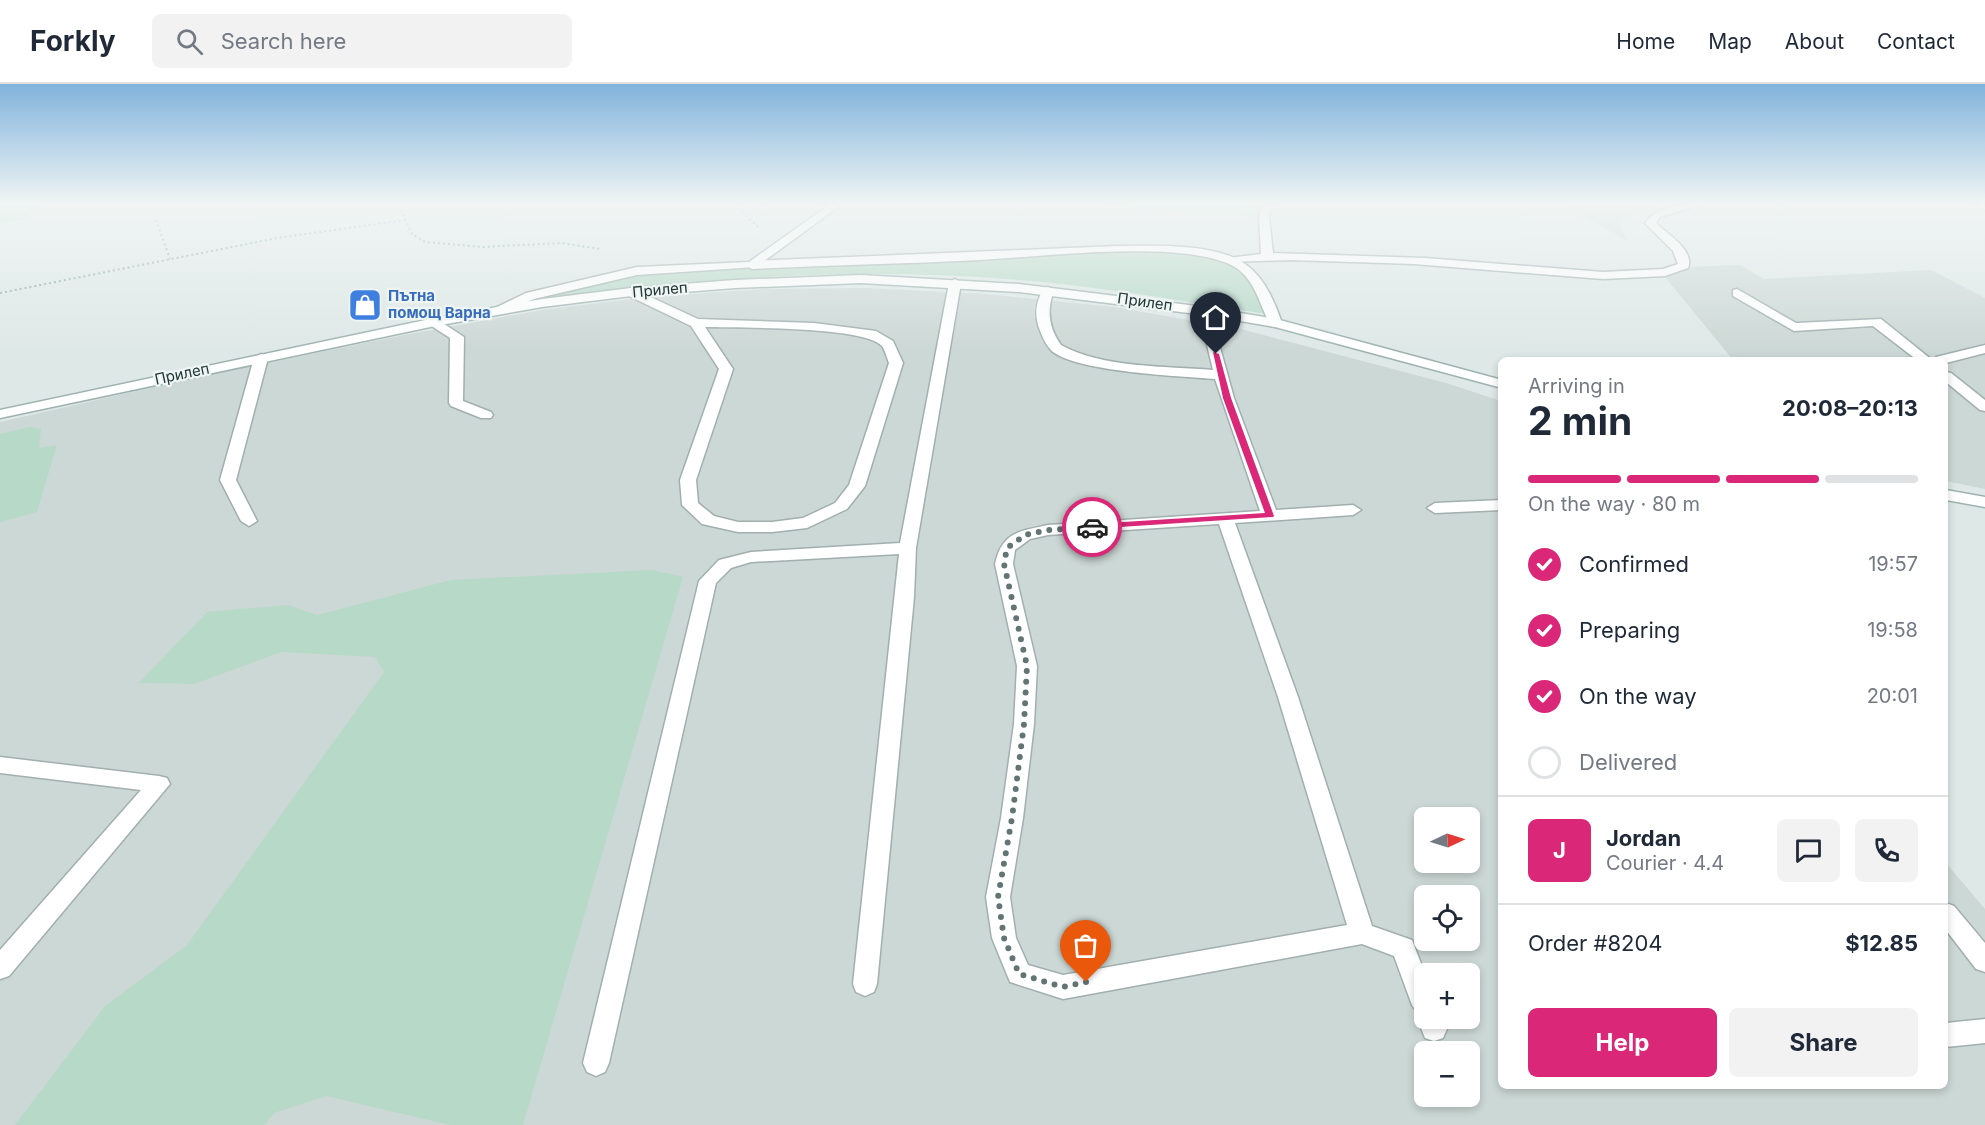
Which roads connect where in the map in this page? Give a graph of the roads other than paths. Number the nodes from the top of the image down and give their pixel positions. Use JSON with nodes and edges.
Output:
{"nodes":[{"id":1,"x":768,"y":254,"type":"edge"},
{"id":2,"x":1032,"y":254,"type":"edge"},
{"id":3,"x":1203,"y":254,"type":"edge"},
{"id":4,"x":1683,"y":254,"type":"edge"},
{"id":5,"x":1267,"y":255,"type":"joint"},
{"id":6,"x":1232,"y":260,"type":"junction"},
{"id":7,"x":752,"y":265,"type":"junction"},
{"id":8,"x":955,"y":283,"type":"junction"},
{"id":9,"x":1048,"y":291,"type":"junction"},
{"id":10,"x":631,"y":292,"type":"junction"},
{"id":11,"x":1737,"y":293,"type":"dead end"},
{"id":12,"x":495,"y":311,"type":"junction"},
{"id":13,"x":1205,"y":311,"type":"junction"},
{"id":14,"x":435,"y":322,"type":"junction"},
{"id":15,"x":696,"y":324,"type":"junction"},
{"id":16,"x":1276,"y":324,"type":"junction"},
{"id":17,"x":1985,"y":349,"type":"edge"},
{"id":18,"x":1921,"y":357,"type":"edge"},
{"id":19,"x":261,"y":358,"type":"junction"},
{"id":20,"x":1948,"y":358,"type":"edge"},
{"id":21,"x":1221,"y":375,"type":"junction"},
{"id":22,"x":1948,"y":378,"type":"edge"},
{"id":23,"x":1498,"y":383,"type":"edge"},
{"id":24,"x":1985,"y":407,"type":"edge"},
{"id":25,"x":0,"y":414,"type":"edge"},
{"id":26,"x":486,"y":415,"type":"dead end"},
{"id":27,"x":1948,"y":495,"type":"edge"},
{"id":28,"x":1985,"y":502,"type":"edge"},
{"id":29,"x":1498,"y":505,"type":"edge"},
{"id":30,"x":1435,"y":508,"type":"dead end"},
{"id":31,"x":1353,"y":510,"type":"dead end"},
{"id":32,"x":1270,"y":516,"type":"junction"},
{"id":33,"x":1226,"y":518,"type":"junction"},
{"id":34,"x":249,"y":520,"type":"dead end"},
{"id":35,"x":908,"y":548,"type":"junction"},
{"id":36,"x":3,"y":768,"type":"edge"},
{"id":37,"x":1948,"y":915,"type":"edge"},
{"id":38,"x":1362,"y":933,"type":"junction"},
{"id":39,"x":1985,"y":961,"type":"edge"},
{"id":40,"x":0,"y":968,"type":"edge"},
{"id":41,"x":1414,"y":977,"type":"edge"},
{"id":42,"x":865,"y":984,"type":"dead end"},
{"id":43,"x":1985,"y":1032,"type":"edge"},
{"id":44,"x":1948,"y":1035,"type":"edge"},
{"id":45,"x":596,"y":1063,"type":"dead end"}],
"edges":[{"from":1,"to":7,"type":"street"},
{"from":2,"to":7,"type":"street"},
{"from":3,"to":6,"type":"street"},
{"from":4,"to":5,"type":"street"},
{"from":5,"to":6,"type":"street"},
{"from":6,"to":16,"type":"street"},
{"from":7,"to":12,"type":"street"},
{"from":8,"to":9,"type":"street","name":"Прилеп"},
{"from":8,"to":10,"type":"street","name":"Прилеп"},
{"from":8,"to":35,"type":"street"},
{"from":9,"to":13,"type":"street","name":"Прилеп"},
{"from":9,"to":21,"type":"street"},
{"from":10,"to":12,"type":"street","name":"Прилеп"},
{"from":10,"to":15,"type":"street"},
{"from":11,"to":18,"type":"street"},
{"from":12,"to":14,"type":"street","name":"Прилеп"},
{"from":13,"to":16,"type":"street","name":"Прилеп"},
{"from":13,"to":21,"type":"street"},
{"from":14,"to":19,"type":"street","name":"Прилеп"},
{"from":14,"to":26,"type":"street"},
{"from":15,"to":15,"type":"street"},
{"from":16,"to":23,"type":"street","name":"Прилеп"},
{"from":17,"to":20,"type":"street"},
{"from":19,"to":25,"type":"street","name":"Прилеп"},
{"from":19,"to":34,"type":"street"},
{"from":21,"to":32,"type":"street"},
{"from":22,"to":24,"type":"street"},
{"from":27,"to":28,"type":"street"},
{"from":29,"to":30,"type":"street"},
{"from":31,"to":32,"type":"street"},
{"from":32,"to":33,"type":"street"},
{"from":33,"to":38,"type":"street"},
{"from":33,"to":38,"type":"street"},
{"from":35,"to":42,"type":"street"},
{"from":35,"to":45,"type":"street"},
{"from":36,"to":40,"type":"street"},
{"from":37,"to":39,"type":"street"},
{"from":38,"to":41,"type":"street"},
{"from":43,"to":44,"type":"street"}]}
